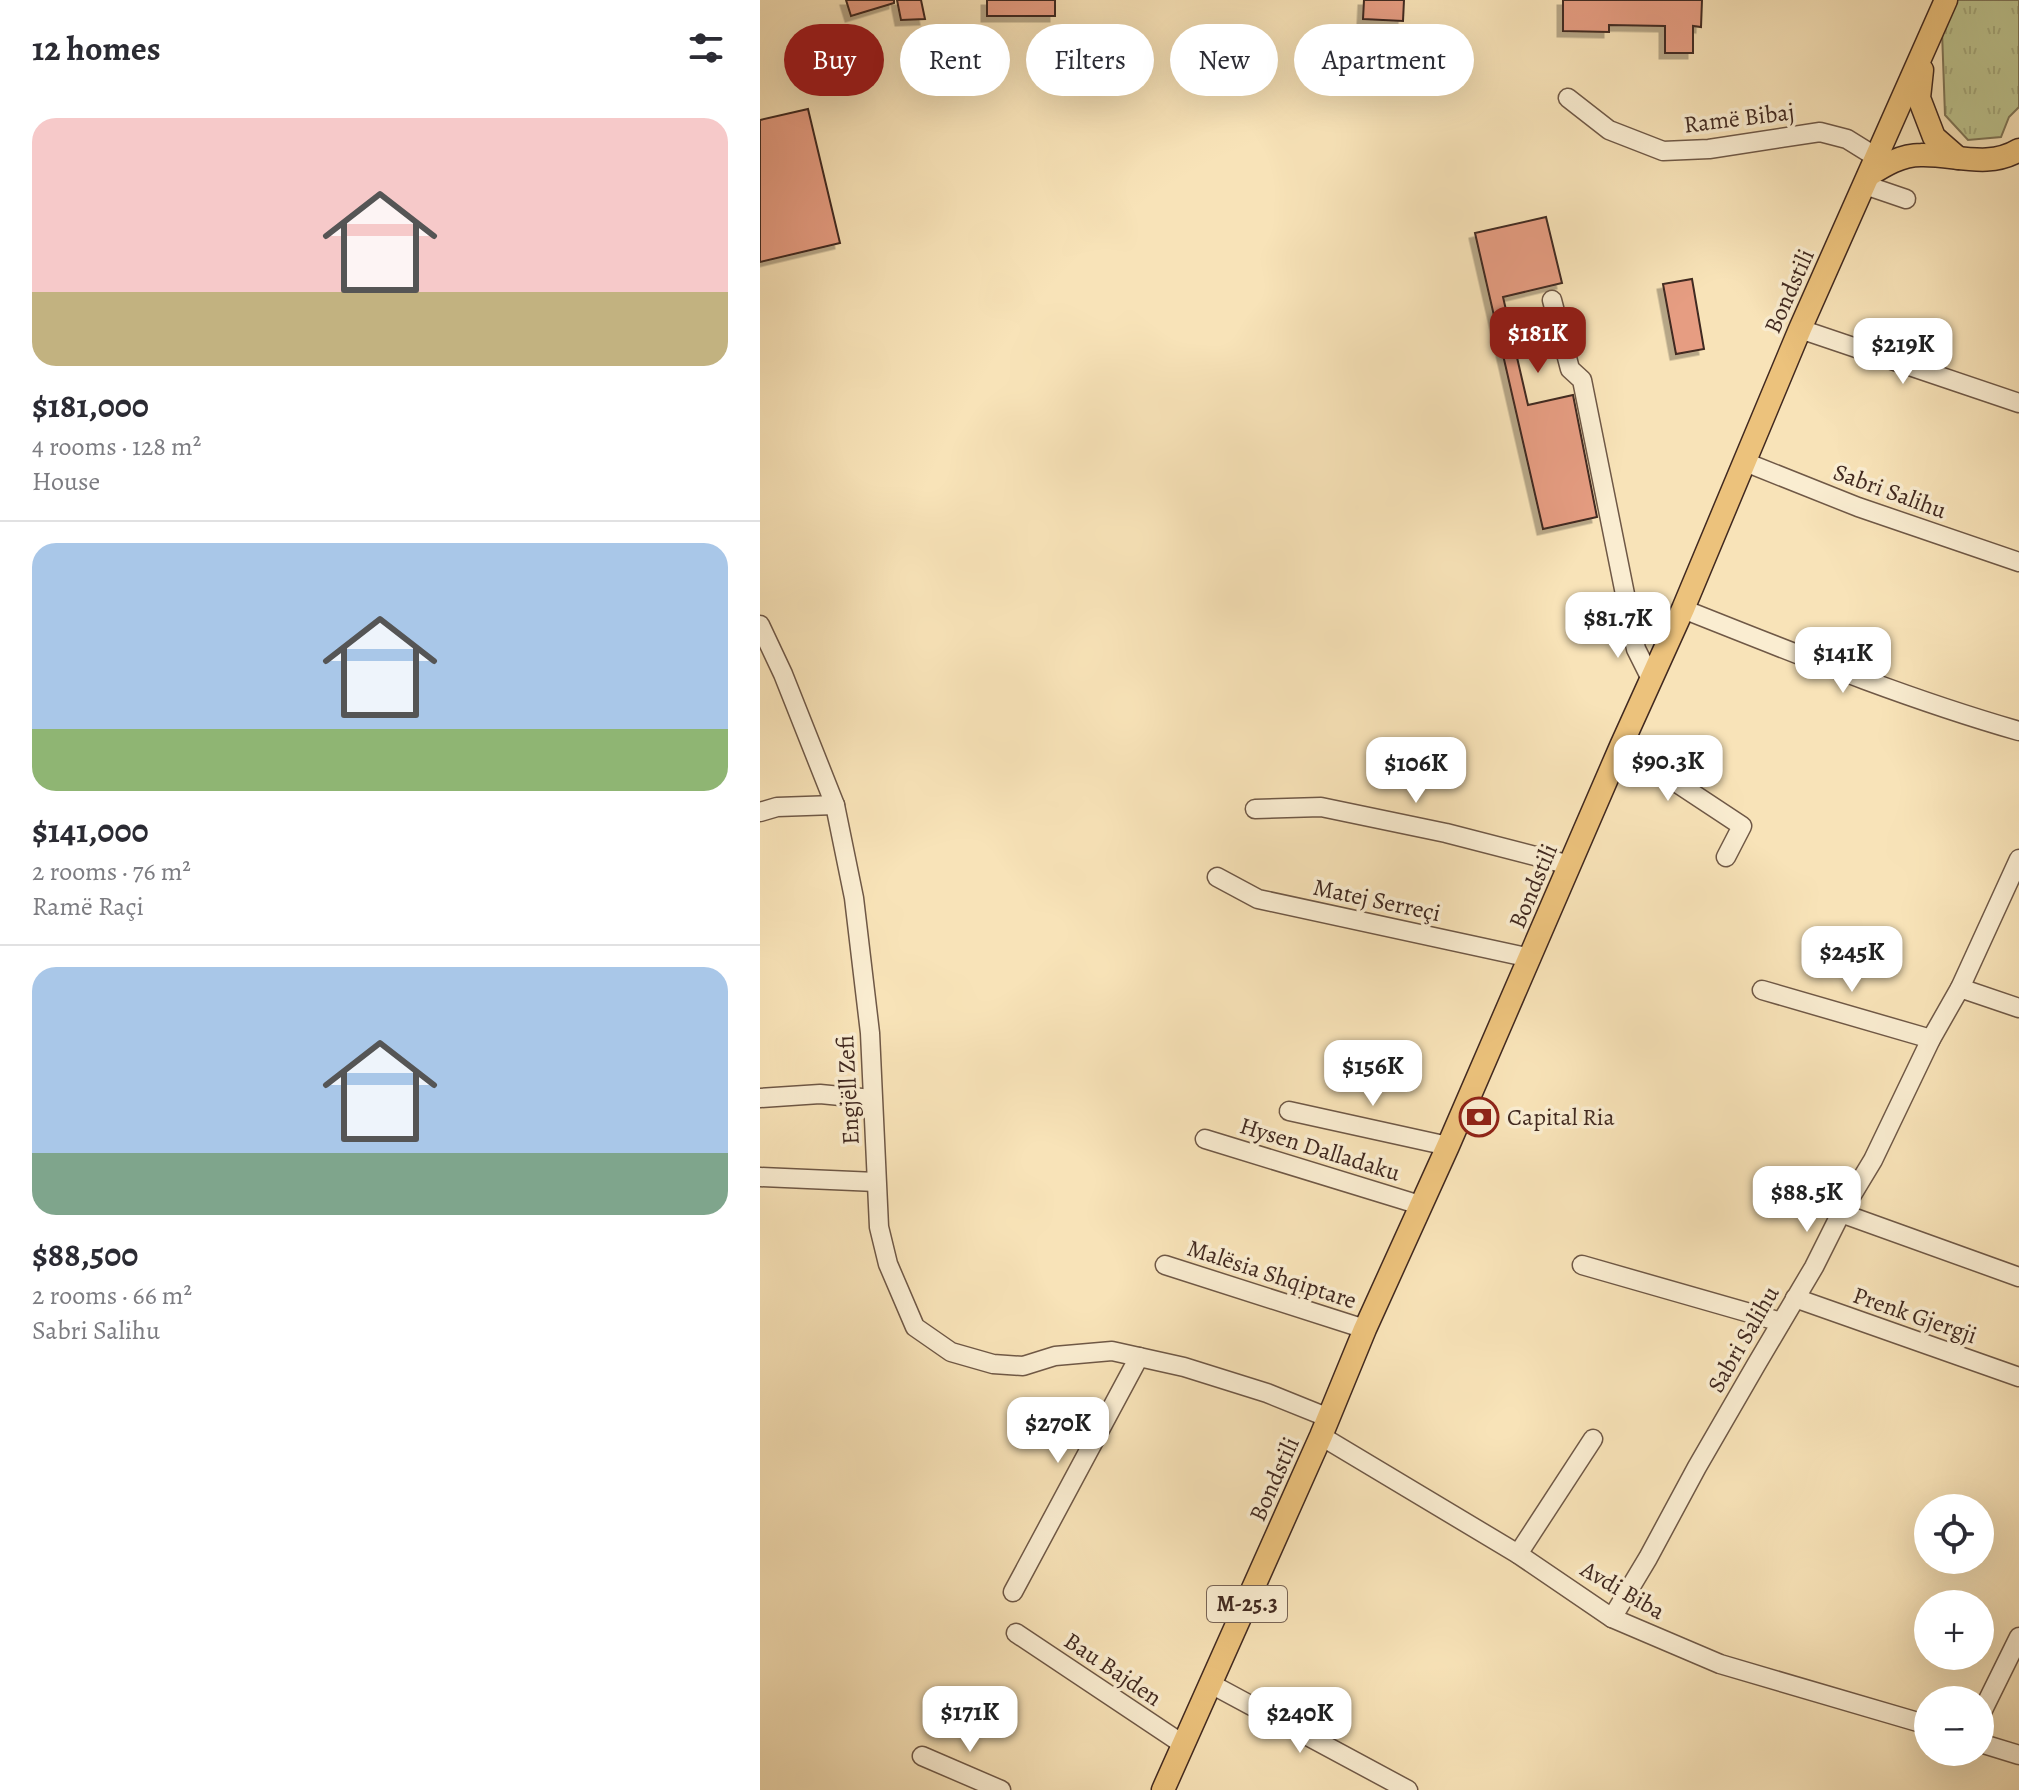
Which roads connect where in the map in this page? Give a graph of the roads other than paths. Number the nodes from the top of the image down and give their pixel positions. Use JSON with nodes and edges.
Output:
{"nodes":[{"id":1,"x":1946,"y":0,"type":"edge"},
{"id":2,"x":1924,"y":49,"type":"junction"},
{"id":3,"x":1568,"y":98,"type":"dead end"},
{"id":4,"x":2019,"y":150,"type":"edge"},
{"id":5,"x":1958,"y":158,"type":"junction"},
{"id":6,"x":1870,"y":172,"type":"junction"},
{"id":7,"x":1906,"y":199,"type":"dead end"},
{"id":8,"x":1552,"y":300,"type":"dead end"},
{"id":9,"x":1800,"y":329,"type":"junction"},
{"id":10,"x":2019,"y":403,"type":"edge"},
{"id":11,"x":1745,"y":462,"type":"junction"},
{"id":12,"x":2019,"y":562,"type":"edge"},
{"id":13,"x":1683,"y":609,"type":"junction"},
{"id":14,"x":760,"y":625,"type":"edge"},
{"id":15,"x":764,"y":644,"type":"edge"},
{"id":16,"x":1652,"y":681,"type":"junction"},
{"id":17,"x":2019,"y":731,"type":"edge"},
{"id":18,"x":1621,"y":746,"type":"junction"},
{"id":19,"x":835,"y":805,"type":"junction"},
{"id":20,"x":1255,"y":809,"type":"dead end"},
{"id":21,"x":760,"y":812,"type":"edge"},
{"id":22,"x":1726,"y":857,"type":"dead end"},
{"id":23,"x":2019,"y":859,"type":"edge"},
{"id":24,"x":1570,"y":865,"type":"junction"},
{"id":25,"x":1217,"y":877,"type":"dead end"},
{"id":26,"x":1531,"y":958,"type":"junction"},
{"id":27,"x":1960,"y":988,"type":"junction"},
{"id":28,"x":1762,"y":990,"type":"dead end"},
{"id":29,"x":2019,"y":1008,"type":"edge"},
{"id":30,"x":1931,"y":1039,"type":"junction"},
{"id":31,"x":760,"y":1098,"type":"edge"},
{"id":32,"x":872,"y":1099,"type":"junction"},
{"id":33,"x":1289,"y":1111,"type":"dead end"},
{"id":34,"x":1205,"y":1139,"type":"dead end"},
{"id":35,"x":1448,"y":1146,"type":"junction"},
{"id":36,"x":760,"y":1177,"type":"edge"},
{"id":37,"x":876,"y":1182,"type":"junction"},
{"id":38,"x":1420,"y":1205,"type":"junction"},
{"id":39,"x":1841,"y":1213,"type":"junction"},
{"id":40,"x":1165,"y":1265,"type":"dead end"},
{"id":41,"x":1582,"y":1265,"type":"dead end"},
{"id":42,"x":2019,"y":1277,"type":"edge"},
{"id":43,"x":1795,"y":1298,"type":"junction"},
{"id":44,"x":1781,"y":1322,"type":"junction"},
{"id":45,"x":1365,"y":1329,"type":"junction"},
{"id":46,"x":1139,"y":1357,"type":"junction"},
{"id":47,"x":2019,"y":1377,"type":"edge"},
{"id":48,"x":1325,"y":1427,"type":"junction"},
{"id":49,"x":1593,"y":1439,"type":"dead end"},
{"id":50,"x":1518,"y":1554,"type":"junction"},
{"id":51,"x":1013,"y":1592,"type":"dead end"},
{"id":52,"x":1612,"y":1618,"type":"junction"},
{"id":53,"x":1016,"y":1633,"type":"dead end"},
{"id":54,"x":2019,"y":1637,"type":"edge"},
{"id":55,"x":1211,"y":1684,"type":"junction"},
{"id":56,"x":1994,"y":1688,"type":"edge"},
{"id":57,"x":1914,"y":1721,"type":"edge"},
{"id":58,"x":1184,"y":1745,"type":"junction"},
{"id":59,"x":1994,"y":1747,"type":"edge"},
{"id":60,"x":2019,"y":1755,"type":"edge"},
{"id":61,"x":922,"y":1756,"type":"dead end"},
{"id":62,"x":1001,"y":1790,"type":"edge"},
{"id":63,"x":1163,"y":1790,"type":"edge"},
{"id":64,"x":1408,"y":1790,"type":"edge"}],
"edges":[{"from":1,"to":2,"type":"main road","name":"Bondstili","number":"M-25.3"},
{"from":2,"to":5,"type":"main road"},
{"from":2,"to":6,"type":"main road","name":"Bondstili","number":"M-25.3"},
{"from":3,"to":6,"type":"street","name":"Ramë Bibaj"},
{"from":4,"to":5,"type":"main road"},
{"from":5,"to":6,"type":"main road"},
{"from":6,"to":7,"type":"street"},
{"from":6,"to":9,"type":"main road","name":"Bondstili","number":"M-25.3"},
{"from":8,"to":16,"type":"street"},
{"from":9,"to":10,"type":"street"},
{"from":9,"to":11,"type":"main road","name":"Bondstili","number":"M-25.3"},
{"from":11,"to":12,"type":"street","name":"Sabri Salihu"},
{"from":11,"to":13,"type":"main road","name":"Bondstili","number":"M-25.3"},
{"from":13,"to":16,"type":"main road","name":"Bondstili","number":"M-25.3"},
{"from":13,"to":17,"type":"street"},
{"from":14,"to":15,"type":"street","name":"Engjëll Zefi"},
{"from":15,"to":19,"type":"street","name":"Engjëll Zefi"},
{"from":16,"to":18,"type":"main road","name":"Bondstili","number":"M-25.3"},
{"from":18,"to":22,"type":"street"},
{"from":18,"to":24,"type":"main road","name":"Bondstili","number":"M-25.3"},
{"from":19,"to":21,"type":"street"},
{"from":19,"to":32,"type":"street","name":"Engjëll Zefi"},
{"from":20,"to":24,"type":"street"},
{"from":23,"to":27,"type":"street","name":"Sabri Salihu"},
{"from":24,"to":26,"type":"main road","name":"Bondstili","number":"M-25.3"},
{"from":25,"to":26,"type":"street","name":"Matej Serreçi"},
{"from":26,"to":35,"type":"main road","name":"Bondstili","number":"M-25.3"},
{"from":27,"to":29,"type":"street"},
{"from":27,"to":30,"type":"street","name":"Sabri Salihu"},
{"from":28,"to":30,"type":"street"},
{"from":30,"to":39,"type":"street","name":"Sabri Salihu"},
{"from":31,"to":32,"type":"street"},
{"from":32,"to":37,"type":"street","name":"Engjëll Zefi"},
{"from":33,"to":35,"type":"street"},
{"from":34,"to":38,"type":"street","name":"Hysen Dalladaku"},
{"from":35,"to":38,"type":"main road","name":"Bondstili","number":"M-25.3"},
{"from":36,"to":37,"type":"street"},
{"from":37,"to":46,"type":"street","name":"Engjëll Zefi"},
{"from":38,"to":45,"type":"main road","name":"Bondstili","number":"M-25.3"},
{"from":39,"to":42,"type":"street"},
{"from":39,"to":43,"type":"street","name":"Sabri Salihu"},
{"from":40,"to":45,"type":"street","name":"Malësia Shqiptare"},
{"from":41,"to":44,"type":"street"},
{"from":43,"to":44,"type":"street","name":"Sabri Salihu"},
{"from":43,"to":47,"type":"street","name":"Prenk Gjergji"},
{"from":44,"to":52,"type":"street","name":"Sabri Salihu"},
{"from":45,"to":48,"type":"main road","name":"Bondstili","number":"M-25.3"},
{"from":46,"to":48,"type":"street","name":"Engjëll Zefi"},
{"from":46,"to":51,"type":"street"},
{"from":48,"to":50,"type":"street","name":"Avdi Biba"},
{"from":48,"to":55,"type":"main road","name":"Bondstili","number":"M-25.3"},
{"from":49,"to":50,"type":"street"},
{"from":50,"to":52,"type":"street","name":"Avdi Biba"},
{"from":52,"to":57,"type":"street","name":"Avdi Biba"},
{"from":53,"to":58,"type":"street","name":"Bau Bajden"},
{"from":54,"to":56,"type":"street"},
{"from":55,"to":58,"type":"main road","name":"Bondstili","number":"M-25.3"},
{"from":55,"to":64,"type":"street"},
{"from":58,"to":63,"type":"main road","name":"Bondstili","number":"M-25.3"},
{"from":59,"to":60,"type":"street"},
{"from":61,"to":62,"type":"street"}]}
